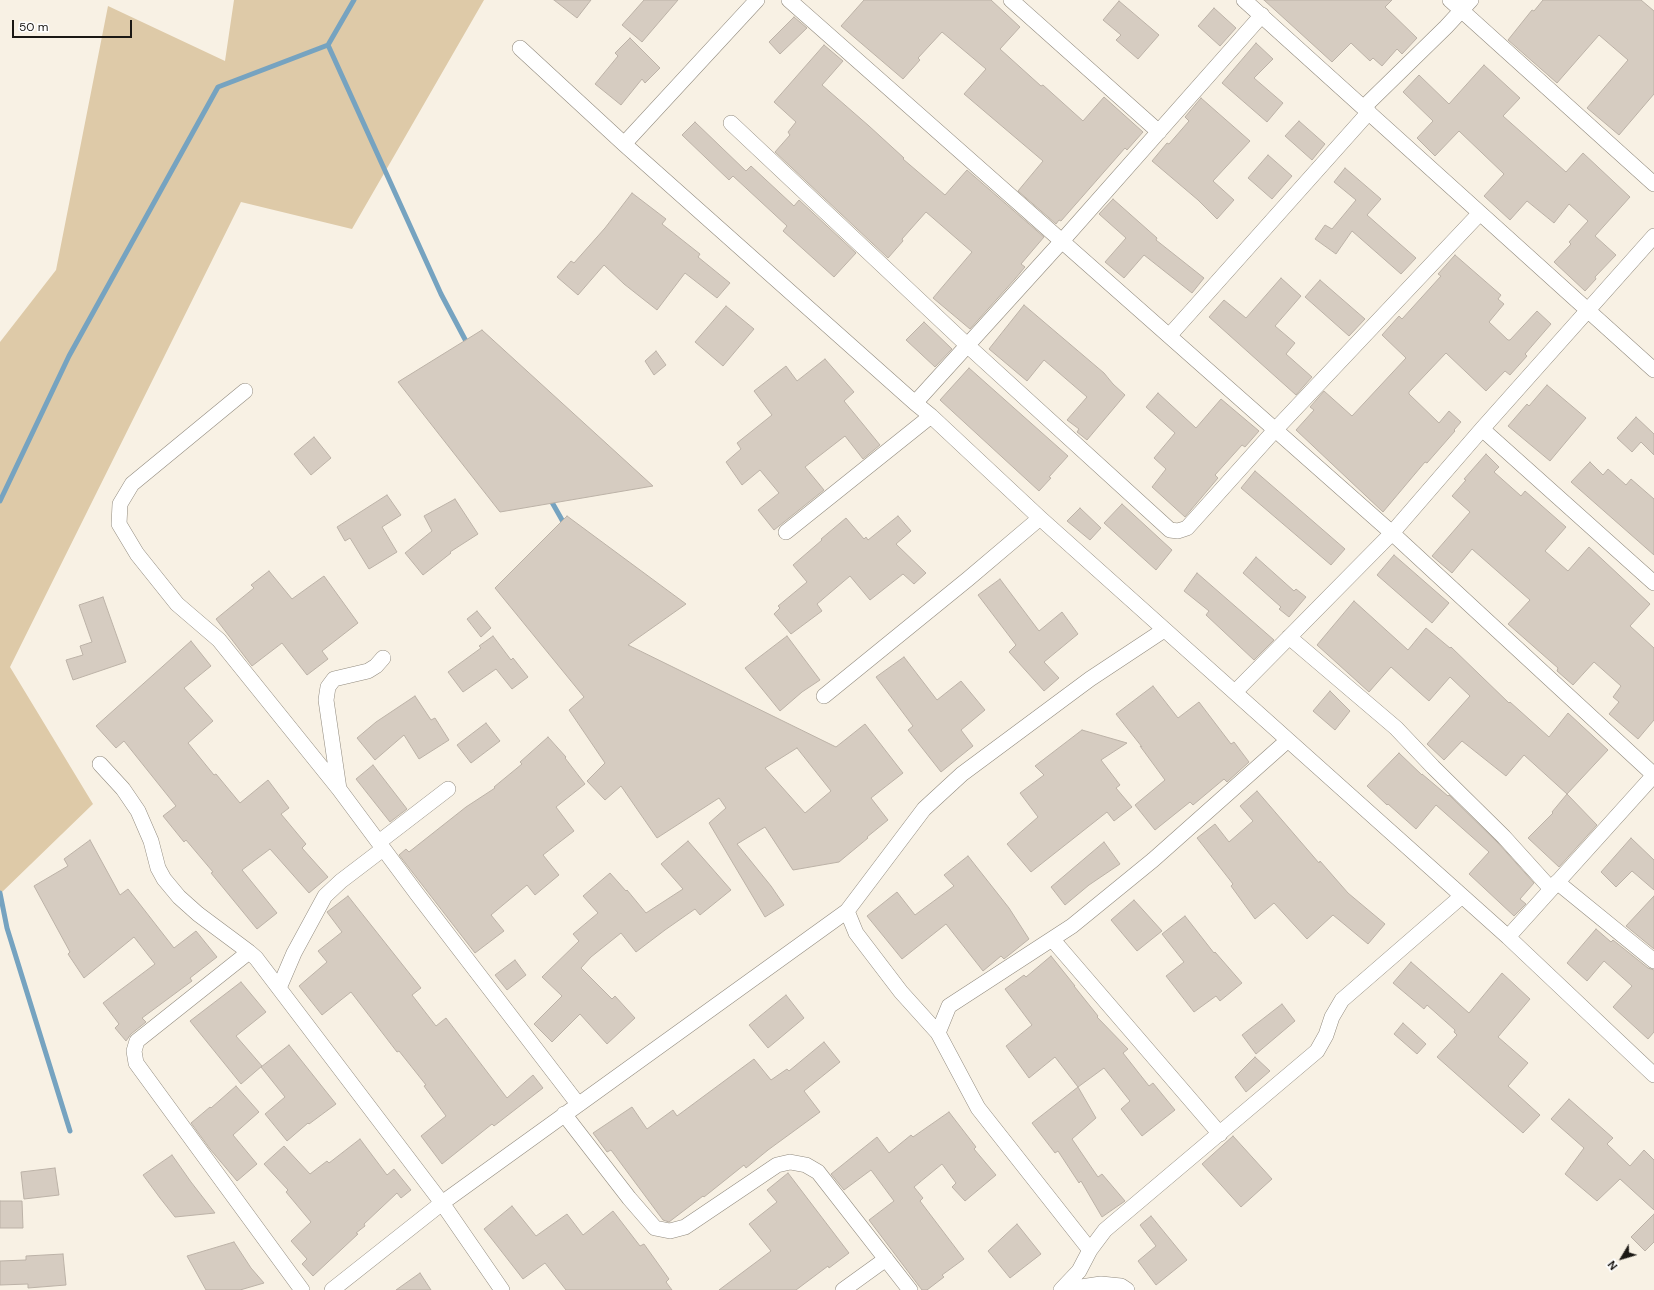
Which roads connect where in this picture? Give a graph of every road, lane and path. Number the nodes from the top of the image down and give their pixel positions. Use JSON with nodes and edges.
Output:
{"nodes":[{"id":1,"x":757,"y":0,"type":"edge"},
{"id":2,"x":789,"y":0,"type":"edge"},
{"id":3,"x":1011,"y":0,"type":"edge"},
{"id":4,"x":1244,"y":0,"type":"edge"},
{"id":5,"x":1450,"y":0,"type":"edge"},
{"id":6,"x":1467,"y":5,"type":"edge"},
{"id":7,"x":1262,"y":16,"type":"junction"},
{"id":8,"x":520,"y":48,"type":"dead end"},
{"id":9,"x":1366,"y":109,"type":"junction"},
{"id":10,"x":731,"y":123,"type":"dead end"},
{"id":11,"x":1159,"y":132,"type":"junction"},
{"id":12,"x":624,"y":144,"type":"junction"},
{"id":13,"x":1654,"y":184,"type":"edge"},
{"id":14,"x":1480,"y":212,"type":"junction"},
{"id":15,"x":1654,"y":236,"type":"edge"},
{"id":16,"x":1062,"y":241,"type":"junction"},
{"id":17,"x":1588,"y":310,"type":"junction"},
{"id":18,"x":1169,"y":336,"type":"junction"},
{"id":19,"x":967,"y":345,"type":"junction"},
{"id":20,"x":1654,"y":370,"type":"edge"},
{"id":21,"x":245,"y":391,"type":"dead end"},
{"id":22,"x":915,"y":404,"type":"junction"},
{"id":23,"x":931,"y":416,"type":"junction"},
{"id":24,"x":1482,"y":429,"type":"junction"},
{"id":25,"x":1275,"y":430,"type":"junction"},
{"id":26,"x":1040,"y":518,"type":"junction"},
{"id":27,"x":786,"y":532,"type":"dead end"},
{"id":28,"x":1392,"y":534,"type":"junction"},
{"id":29,"x":1654,"y":583,"type":"edge"},
{"id":30,"x":1164,"y":630,"type":"junction"},
{"id":31,"x":1289,"y":637,"type":"junction"},
{"id":32,"x":383,"y":658,"type":"dead end"},
{"id":33,"x":1235,"y":692,"type":"junction"},
{"id":34,"x":824,"y":696,"type":"dead end"},
{"id":35,"x":1288,"y":740,"type":"junction"},
{"id":36,"x":100,"y":764,"type":"dead end"},
{"id":37,"x":1654,"y":775,"type":"edge"},
{"id":38,"x":338,"y":788,"type":"junction"},
{"id":39,"x":448,"y":789,"type":"dead end"},
{"id":40,"x":381,"y":846,"type":"junction"},
{"id":41,"x":1554,"y":886,"type":"junction"},
{"id":42,"x":1462,"y":896,"type":"junction"},
{"id":43,"x":847,"y":911,"type":"junction"},
{"id":44,"x":1508,"y":937,"type":"junction"},
{"id":45,"x":1052,"y":939,"type":"junction"},
{"id":46,"x":250,"y":952,"type":"junction"},
{"id":47,"x":1654,"y":961,"type":"edge"},
{"id":48,"x":279,"y":988,"type":"junction"},
{"id":49,"x":938,"y":1033,"type":"junction"},
{"id":50,"x":1654,"y":1075,"type":"edge"},
{"id":51,"x":578,"y":1104,"type":"junction"},
{"id":52,"x":564,"y":1114,"type":"junction"},
{"id":53,"x":1220,"y":1134,"type":"junction"},
{"id":54,"x":442,"y":1203,"type":"junction"},
{"id":55,"x":1090,"y":1250,"type":"junction"},
{"id":56,"x":886,"y":1259,"type":"junction"},
{"id":57,"x":302,"y":1290,"type":"edge"},
{"id":58,"x":332,"y":1290,"type":"edge"},
{"id":59,"x":502,"y":1290,"type":"edge"},
{"id":60,"x":843,"y":1290,"type":"edge"},
{"id":61,"x":910,"y":1290,"type":"edge"},
{"id":62,"x":1061,"y":1290,"type":"edge"},
{"id":63,"x":1127,"y":1290,"type":"edge"}],
"edges":[{"from":1,"to":12,"type":"street"},
{"from":2,"to":16,"type":"street"},
{"from":3,"to":11,"type":"street"},
{"from":4,"to":7,"type":"street"},
{"from":5,"to":6,"type":"street"},
{"from":6,"to":9,"type":"street"},
{"from":6,"to":13,"type":"street"},
{"from":7,"to":9,"type":"street"},
{"from":7,"to":11,"type":"street"},
{"from":8,"to":12,"type":"street"},
{"from":9,"to":14,"type":"street"},
{"from":9,"to":18,"type":"street"},
{"from":10,"to":19,"type":"street"},
{"from":11,"to":16,"type":"street"},
{"from":12,"to":22,"type":"street"},
{"from":14,"to":17,"type":"street"},
{"from":14,"to":25,"type":"street"},
{"from":15,"to":17,"type":"street"},
{"from":16,"to":18,"type":"street"},
{"from":16,"to":19,"type":"street"},
{"from":17,"to":20,"type":"street"},
{"from":17,"to":24,"type":"street"},
{"from":18,"to":25,"type":"street"},
{"from":19,"to":22,"type":"street"},
{"from":19,"to":25,"type":"street"},
{"from":21,"to":38,"type":"street"},
{"from":22,"to":23,"type":"street"},
{"from":23,"to":26,"type":"street"},
{"from":23,"to":27,"type":"street"},
{"from":24,"to":28,"type":"street"},
{"from":24,"to":29,"type":"street"},
{"from":25,"to":28,"type":"street"},
{"from":26,"to":30,"type":"street"},
{"from":26,"to":34,"type":"street"},
{"from":28,"to":31,"type":"street"},
{"from":28,"to":37,"type":"street"},
{"from":30,"to":33,"type":"street"},
{"from":30,"to":43,"type":"street"},
{"from":31,"to":33,"type":"street"},
{"from":31,"to":41,"type":"street"},
{"from":32,"to":38,"type":"street"},
{"from":33,"to":35,"type":"street"},
{"from":35,"to":42,"type":"street"},
{"from":35,"to":45,"type":"street"},
{"from":36,"to":46,"type":"street"},
{"from":37,"to":41,"type":"street"},
{"from":38,"to":40,"type":"street"},
{"from":39,"to":40,"type":"street"},
{"from":40,"to":48,"type":"street"},
{"from":40,"to":51,"type":"street"},
{"from":41,"to":44,"type":"street"},
{"from":41,"to":47,"type":"street"},
{"from":42,"to":44,"type":"street"},
{"from":42,"to":53,"type":"street"},
{"from":43,"to":49,"type":"street"},
{"from":43,"to":51,"type":"street"},
{"from":44,"to":50,"type":"street"},
{"from":45,"to":49,"type":"street"},
{"from":45,"to":53,"type":"street"},
{"from":46,"to":48,"type":"street"},
{"from":46,"to":57,"type":"street"},
{"from":48,"to":54,"type":"street"},
{"from":49,"to":55,"type":"street"},
{"from":51,"to":52,"type":"street"},
{"from":52,"to":54,"type":"street"},
{"from":52,"to":56,"type":"street"},
{"from":53,"to":55,"type":"street"},
{"from":54,"to":58,"type":"street"},
{"from":54,"to":59,"type":"street"},
{"from":55,"to":62,"type":"street"},
{"from":56,"to":60,"type":"street"},
{"from":56,"to":61,"type":"street"},
{"from":62,"to":63,"type":"street"}]}
